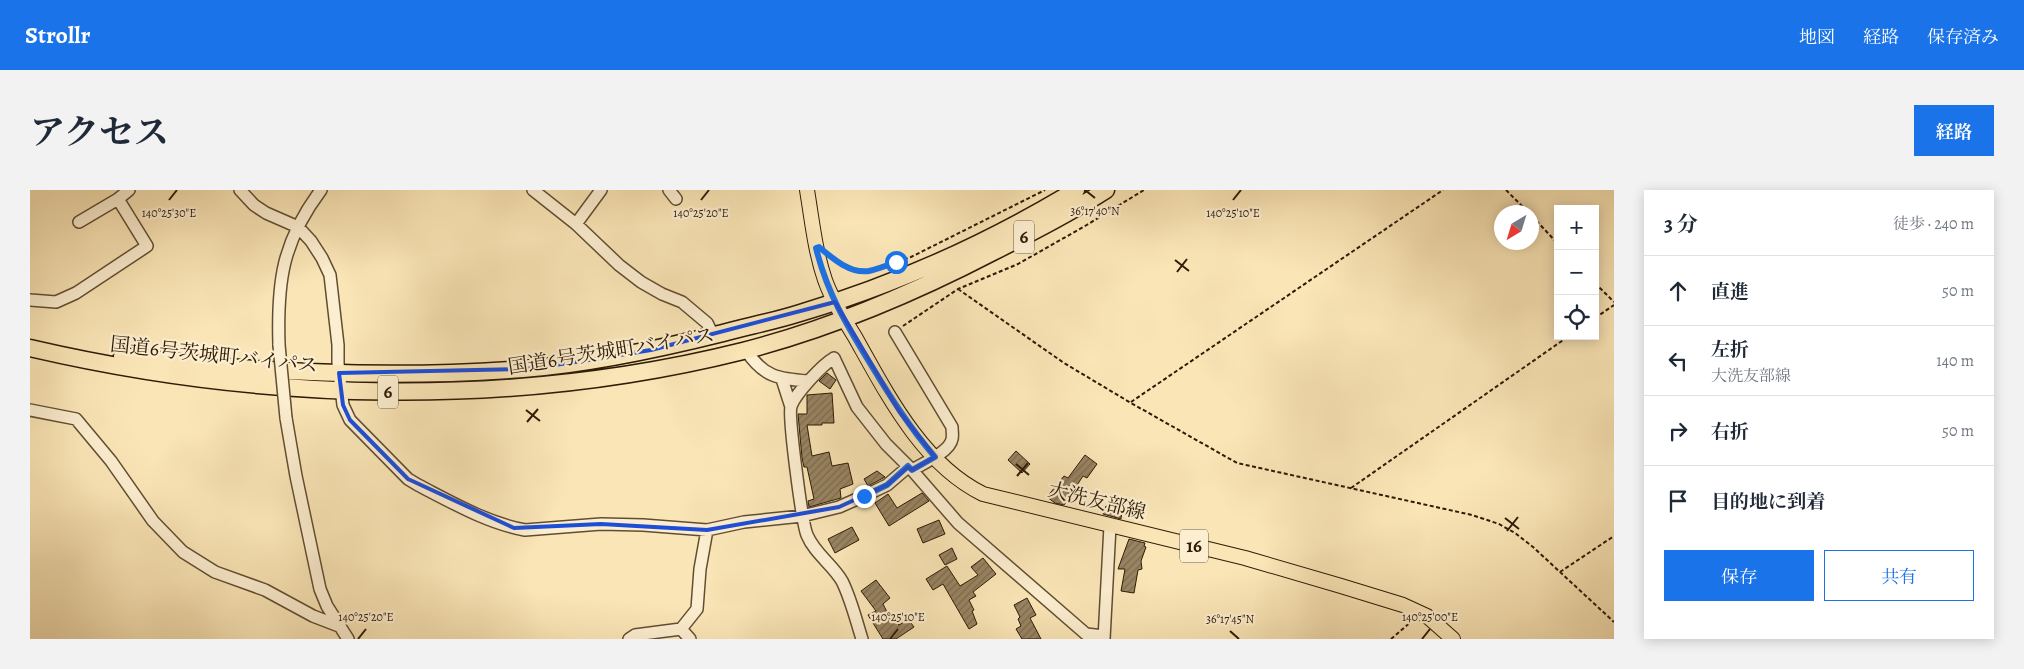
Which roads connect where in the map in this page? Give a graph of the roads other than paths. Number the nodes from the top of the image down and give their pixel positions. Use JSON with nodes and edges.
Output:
{"nodes":[{"id":1,"x":129,"y":190,"type":"edge"},
{"id":2,"x":240,"y":190,"type":"edge"},
{"id":3,"x":321,"y":190,"type":"edge"},
{"id":4,"x":533,"y":190,"type":"edge"},
{"id":5,"x":601,"y":190,"type":"edge"},
{"id":6,"x":807,"y":190,"type":"edge"},
{"id":7,"x":1076,"y":190,"type":"edge"},
{"id":8,"x":1106,"y":190,"type":"edge"},
{"id":9,"x":118,"y":199,"type":"junction"},
{"id":10,"x":79,"y":222,"type":"dead end"},
{"id":11,"x":576,"y":224,"type":"junction"},
{"id":12,"x":298,"y":227,"type":"junction"},
{"id":13,"x":30,"y":300,"type":"edge"},
{"id":14,"x":835,"y":302,"type":"junction"},
{"id":15,"x":843,"y":318,"type":"junction"},
{"id":16,"x":895,"y":332,"type":"road end"},
{"id":17,"x":713,"y":336,"type":"junction"},
{"id":18,"x":30,"y":347,"type":"edge"},
{"id":19,"x":746,"y":350,"type":"junction"},
{"id":20,"x":782,"y":379,"type":"junction"},
{"id":21,"x":340,"y":381,"type":"junction"},
{"id":22,"x":808,"y":381,"type":"junction"},
{"id":23,"x":791,"y":407,"type":"junction"},
{"id":24,"x":30,"y":410,"type":"edge"},
{"id":25,"x":935,"y":457,"type":"junction"},
{"id":26,"x":910,"y":468,"type":"junction"},
{"id":27,"x":802,"y":516,"type":"junction"},
{"id":28,"x":1110,"y":526,"type":"junction"},
{"id":29,"x":707,"y":530,"type":"junction"},
{"id":30,"x":339,"y":626,"type":"junction"},
{"id":31,"x":681,"y":629,"type":"junction"},
{"id":32,"x":1104,"y":637,"type":"edge"},
{"id":33,"x":348,"y":639,"type":"edge"},
{"id":34,"x":628,"y":639,"type":"edge"},
{"id":35,"x":690,"y":639,"type":"edge"},
{"id":36,"x":862,"y":639,"type":"edge"},
{"id":37,"x":1453,"y":639,"type":"edge"}],
"edges":[{"from":1,"to":9,"type":"street"},
{"from":2,"to":12,"type":"street"},
{"from":3,"to":12,"type":"street"},
{"from":4,"to":11,"type":"street"},
{"from":5,"to":11,"type":"street"},
{"from":6,"to":14,"type":"main road","name":"大洗友部線","number":"16"},
{"from":7,"to":14,"type":"highway","name":"国道6号茨城町バイパス"},
{"from":8,"to":15,"type":"highway","name":"国道6号茨城町バイパス","number":"6"},
{"from":9,"to":10,"type":"street"},
{"from":9,"to":13,"type":"street"},
{"from":11,"to":17,"type":"street"},
{"from":12,"to":21,"type":"street"},
{"from":12,"to":30,"type":"street","bridge":true},
{"from":14,"to":15,"type":"main road","name":"大洗友部線","number":"16"},
{"from":14,"to":17,"type":"highway","name":"国道6号茨城町バイパス"},
{"from":15,"to":19,"type":"highway","name":"国道6号茨城町バイパス","number":"6"},
{"from":15,"to":25,"type":"main road","name":"大洗友部線","number":"16"},
{"from":16,"to":25,"type":"street"},
{"from":17,"to":21,"type":"highway","name":"国道6号茨城町バイパス"},
{"from":18,"to":21,"type":"highway","name":"国道6号茨城町バイパス","number":"6"},
{"from":19,"to":20,"type":"street"},
{"from":19,"to":21,"type":"highway","name":"国道6号茨城町バイパス","number":"6"},
{"from":20,"to":22,"type":"street"},
{"from":20,"to":23,"type":"street"},
{"from":21,"to":29,"type":"street"},
{"from":22,"to":23,"type":"street"},
{"from":22,"to":26,"type":"street"},
{"from":23,"to":27,"type":"street"},
{"from":24,"to":30,"type":"street"},
{"from":25,"to":26,"type":"street"},
{"from":25,"to":28,"type":"main road","name":"大洗友部線","number":"16"},
{"from":26,"to":27,"type":"street"},
{"from":26,"to":32,"type":"street"},
{"from":27,"to":29,"type":"street"},
{"from":27,"to":36,"type":"street"},
{"from":28,"to":32,"type":"street"},
{"from":28,"to":37,"type":"main road","name":"大洗友部線","number":"16"},
{"from":29,"to":31,"type":"street"},
{"from":30,"to":33,"type":"street"},
{"from":31,"to":34,"type":"street"},
{"from":31,"to":35,"type":"street"}]}
